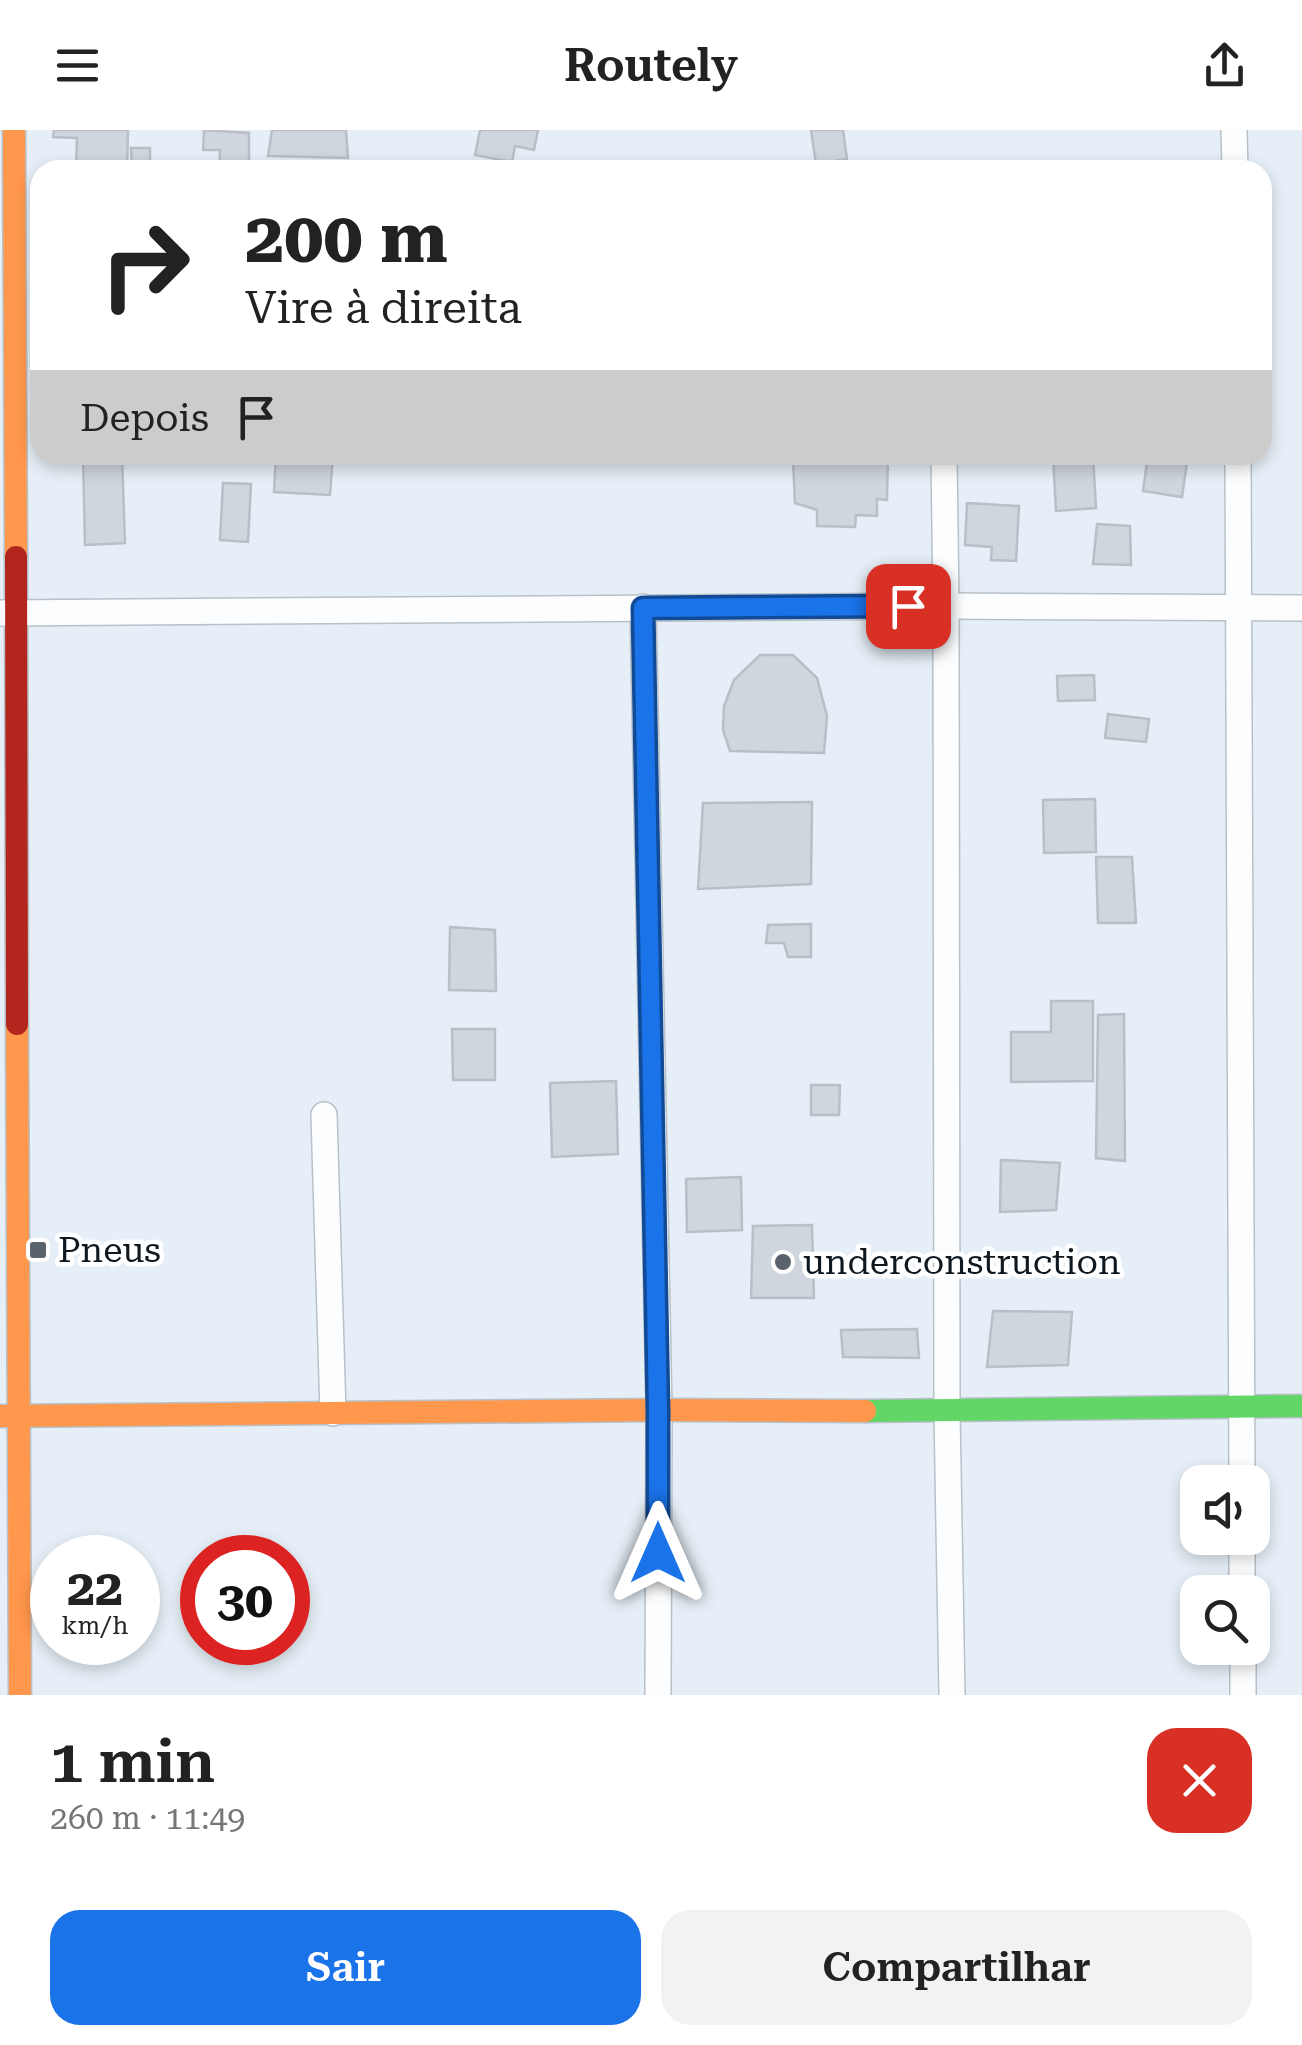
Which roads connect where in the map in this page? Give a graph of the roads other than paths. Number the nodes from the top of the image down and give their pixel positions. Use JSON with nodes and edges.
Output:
{"nodes":[{"id":1,"x":14,"y":130,"type":"edge"},
{"id":2,"x":1234,"y":130,"type":"edge"},
{"id":3,"x":1234,"y":160,"type":"edge"},
{"id":4,"x":27,"y":279,"type":"edge"},
{"id":5,"x":944,"y":465,"type":"edge"},
{"id":6,"x":1238,"y":465,"type":"edge"},
{"id":7,"x":946,"y":606,"type":"junction"},
{"id":8,"x":643,"y":608,"type":"junction"},
{"id":9,"x":1240,"y":608,"type":"junction"},
{"id":10,"x":1302,"y":608,"type":"edge"},
{"id":11,"x":8,"y":613,"type":"edge"},
{"id":12,"x":324,"y":1115,"type":"dead end"},
{"id":13,"x":1302,"y":1406,"type":"edge"},
{"id":14,"x":1242,"y":1408,"type":"junction"},
{"id":15,"x":658,"y":1410,"type":"junction"},
{"id":16,"x":947,"y":1412,"type":"junction"},
{"id":17,"x":333,"y":1414,"type":"junction"},
{"id":18,"x":10,"y":1416,"type":"edge"},
{"id":19,"x":1242,"y":1465,"type":"edge"},
{"id":20,"x":1243,"y":1665,"type":"edge"},
{"id":21,"x":20,"y":1695,"type":"edge"},
{"id":22,"x":658,"y":1695,"type":"edge"},
{"id":23,"x":952,"y":1695,"type":"edge"},
{"id":24,"x":1243,"y":1695,"type":"edge"}],
"edges":[{"from":1,"to":4,"type":"street"},
{"from":2,"to":3,"type":"street"},
{"from":4,"to":11,"type":"street"},
{"from":5,"to":7,"type":"street"},
{"from":6,"to":9,"type":"street"},
{"from":7,"to":8,"type":"street"},
{"from":7,"to":9,"type":"street"},
{"from":7,"to":16,"type":"street"},
{"from":8,"to":11,"type":"street"},
{"from":8,"to":15,"type":"street"},
{"from":9,"to":10,"type":"street"},
{"from":9,"to":14,"type":"street"},
{"from":11,"to":18,"type":"street"},
{"from":12,"to":17,"type":"street"},
{"from":13,"to":14,"type":"street"},
{"from":14,"to":16,"type":"street"},
{"from":14,"to":19,"type":"street"},
{"from":15,"to":16,"type":"street"},
{"from":15,"to":17,"type":"street"},
{"from":15,"to":22,"type":"street"},
{"from":16,"to":23,"type":"street"},
{"from":17,"to":18,"type":"street"},
{"from":18,"to":21,"type":"street"},
{"from":20,"to":24,"type":"street"}]}
